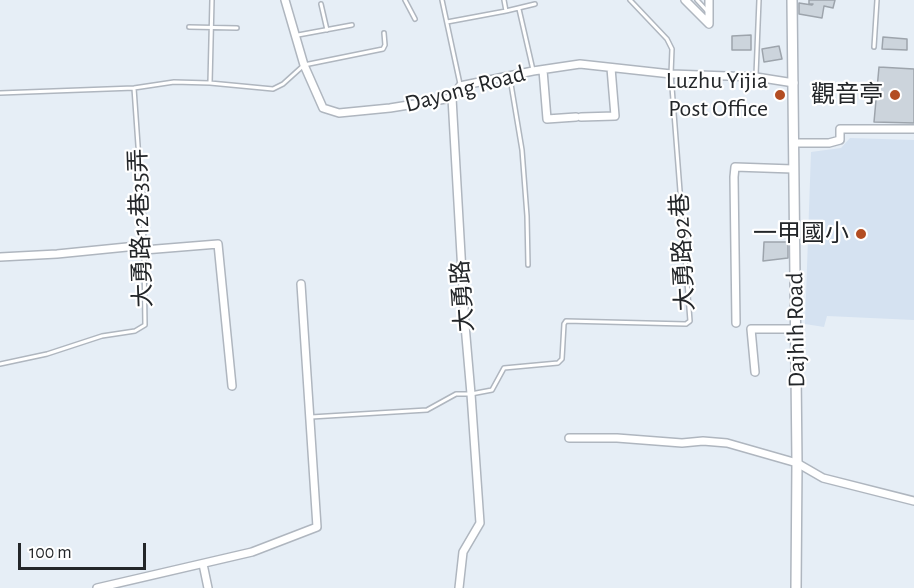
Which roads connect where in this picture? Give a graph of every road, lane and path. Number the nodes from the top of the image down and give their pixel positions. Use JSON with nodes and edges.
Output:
{"nodes":[{"id":1,"x":212,"y":0,"type":"edge"},
{"id":2,"x":285,"y":0,"type":"edge"},
{"id":3,"x":405,"y":0,"type":"edge"},
{"id":4,"x":442,"y":0,"type":"edge"},
{"id":5,"x":504,"y":0,"type":"edge"},
{"id":6,"x":630,"y":0,"type":"edge"},
{"id":7,"x":685,"y":0,"type":"edge"},
{"id":8,"x":697,"y":0,"type":"edge"},
{"id":9,"x":709,"y":0,"type":"edge"},
{"id":10,"x":759,"y":0,"type":"edge"},
{"id":11,"x":792,"y":0,"type":"edge"},
{"id":12,"x":877,"y":0,"type":"edge"},
{"id":13,"x":535,"y":3,"type":"dead end"},
{"id":14,"x":321,"y":4,"type":"dead end"},
{"id":15,"x":519,"y":8,"type":"junction"},
{"id":16,"x":506,"y":11,"type":"junction"},
{"id":17,"x":709,"y":13,"type":"junction"},
{"id":18,"x":415,"y":20,"type":"dead end"},
{"id":19,"x":447,"y":22,"type":"junction"},
{"id":20,"x":352,"y":25,"type":"dead end"},
{"id":21,"x":189,"y":27,"type":"dead end"},
{"id":22,"x":212,"y":27,"type":"junction"},
{"id":23,"x":237,"y":28,"type":"dead end"},
{"id":24,"x":327,"y":30,"type":"junction"},
{"id":25,"x":384,"y":33,"type":"dead end"},
{"id":26,"x":296,"y":36,"type":"junction"},
{"id":27,"x":874,"y":47,"type":"dead end"},
{"id":28,"x":304,"y":65,"type":"junction"},
{"id":29,"x":611,"y":68,"type":"junction"},
{"id":30,"x":543,"y":70,"type":"junction"},
{"id":31,"x":533,"y":71,"type":"junction"},
{"id":32,"x":671,"y":74,"type":"junction"},
{"id":33,"x":510,"y":76,"type":"junction"},
{"id":34,"x":756,"y":77,"type":"junction"},
{"id":35,"x":210,"y":83,"type":"junction"},
{"id":36,"x":794,"y":83,"type":"junction"},
{"id":37,"x":460,"y":86,"type":"junction"},
{"id":38,"x":134,"y":88,"type":"junction"},
{"id":39,"x":0,"y":93,"type":"edge"},
{"id":40,"x":452,"y":98,"type":"junction"},
{"id":41,"x":914,"y":129,"type":"edge"},
{"id":42,"x":793,"y":143,"type":"junction"},
{"id":43,"x":793,"y":169,"type":"junction"},
{"id":44,"x":144,"y":250,"type":"junction"},
{"id":45,"x":0,"y":257,"type":"edge"},
{"id":46,"x":528,"y":265,"type":"dead end"},
{"id":47,"x":301,"y":284,"type":"dead end"},
{"id":48,"x":736,"y":323,"type":"dead end"},
{"id":49,"x":796,"y":329,"type":"junction"},
{"id":50,"x":0,"y":364,"type":"edge"},
{"id":51,"x":755,"y":372,"type":"dead end"},
{"id":52,"x":232,"y":386,"type":"dead end"},
{"id":53,"x":471,"y":394,"type":"junction"},
{"id":54,"x":310,"y":418,"type":"junction"},
{"id":55,"x":569,"y":438,"type":"dead end"},
{"id":56,"x":797,"y":462,"type":"junction"},
{"id":57,"x":914,"y":501,"type":"edge"},
{"id":58,"x":203,"y":564,"type":"junction"},
{"id":59,"x":97,"y":588,"type":"edge"},
{"id":60,"x":208,"y":588,"type":"edge"},
{"id":61,"x":459,"y":588,"type":"edge"},
{"id":62,"x":796,"y":588,"type":"edge"}],
"edges":[{"from":1,"to":22,"type":"lane"},
{"from":2,"to":26,"type":"street","name":"Dayong Road"},
{"from":3,"to":18,"type":"lane"},
{"from":4,"to":19,"type":"lane"},
{"from":5,"to":16,"type":"lane"},
{"from":6,"to":32,"type":"lane"},
{"from":7,"to":17,"type":"street"},
{"from":8,"to":17,"type":"lane"},
{"from":9,"to":17,"type":"street"},
{"from":10,"to":34,"type":"lane"},
{"from":11,"to":36,"type":"street","name":"Dajhih Road"},
{"from":12,"to":27,"type":"lane"},
{"from":13,"to":15,"type":"lane"},
{"from":14,"to":24,"type":"lane"},
{"from":15,"to":16,"type":"lane"},
{"from":15,"to":31,"type":"lane"},
{"from":16,"to":19,"type":"lane"},
{"from":19,"to":37,"type":"lane"},
{"from":20,"to":24,"type":"lane"},
{"from":21,"to":22,"type":"lane"},
{"from":22,"to":23,"type":"lane"},
{"from":22,"to":35,"type":"lane"},
{"from":24,"to":26,"type":"lane"},
{"from":25,"to":28,"type":"lane"},
{"from":26,"to":28,"type":"street","name":"Dayong Road"},
{"from":28,"to":35,"type":"lane"},
{"from":28,"to":40,"type":"street","name":"Dayong Road"},
{"from":29,"to":30,"type":"street","name":"Dayong Road"},
{"from":29,"to":30,"type":"street"},
{"from":29,"to":32,"type":"street","name":"Dayong Road"},
{"from":30,"to":31,"type":"street","name":"Dayong Road"},
{"from":31,"to":33,"type":"street","name":"Dayong Road"},
{"from":32,"to":34,"type":"street","name":"Dayong Road"},
{"from":32,"to":53,"type":"lane","name":"大勇路92巷"},
{"from":33,"to":37,"type":"street","name":"Dayong Road"},
{"from":33,"to":46,"type":"lane"},
{"from":34,"to":36,"type":"street","name":"Dayong Road"},
{"from":35,"to":38,"type":"lane"},
{"from":36,"to":42,"type":"street","name":"Dajhih Road"},
{"from":37,"to":40,"type":"street","name":"Dayong Road"},
{"from":38,"to":39,"type":"lane"},
{"from":38,"to":44,"type":"lane","name":"大勇路12巷35弄"},
{"from":40,"to":53,"type":"street","name":"大勇路"},
{"from":41,"to":42,"type":"street"},
{"from":42,"to":43,"type":"street","name":"Dajhih Road"},
{"from":43,"to":48,"type":"street"},
{"from":43,"to":49,"type":"street","name":"Dajhih Road"},
{"from":44,"to":45,"type":"street"},
{"from":44,"to":50,"type":"lane","name":"大勇路12巷35弄"},
{"from":44,"to":52,"type":"street"},
{"from":47,"to":54,"type":"street"},
{"from":49,"to":51,"type":"street"},
{"from":49,"to":56,"type":"street","name":"Dajhih Road"},
{"from":53,"to":54,"type":"lane","name":"大勇路92巷"},
{"from":53,"to":61,"type":"street","name":"大勇路"},
{"from":54,"to":58,"type":"street"},
{"from":55,"to":56,"type":"street"},
{"from":56,"to":57,"type":"street"},
{"from":56,"to":62,"type":"street","name":"Dajhih Road"},
{"from":58,"to":59,"type":"street"},
{"from":58,"to":60,"type":"street"}]}
